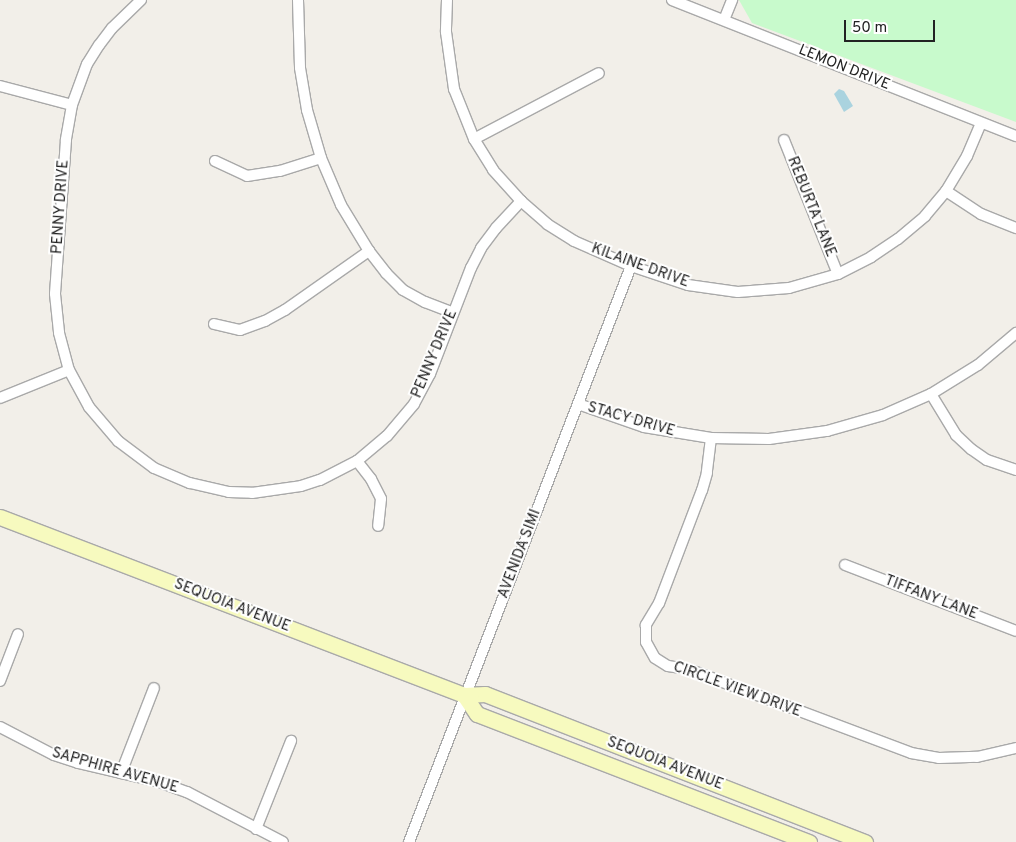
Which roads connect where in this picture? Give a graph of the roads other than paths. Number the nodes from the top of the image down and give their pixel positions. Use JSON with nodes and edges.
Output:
{"nodes":[{"id":1,"x":141,"y":0,"type":"edge"},
{"id":2,"x":298,"y":0,"type":"edge"},
{"id":3,"x":447,"y":0,"type":"edge"},
{"id":4,"x":672,"y":0,"type":"edge"},
{"id":5,"x":732,"y":0,"type":"edge"},
{"id":6,"x":724,"y":20,"type":"junction"},
{"id":7,"x":599,"y":73,"type":"dead end"},
{"id":8,"x":0,"y":86,"type":"edge"},
{"id":9,"x":72,"y":105,"type":"junction"},
{"id":10,"x":981,"y":123,"type":"junction"},
{"id":11,"x":1016,"y":136,"type":"edge"},
{"id":12,"x":474,"y":139,"type":"junction"},
{"id":13,"x":784,"y":140,"type":"dead end"},
{"id":14,"x":321,"y":158,"type":"junction"},
{"id":15,"x":215,"y":161,"type":"dead end"},
{"id":16,"x":946,"y":191,"type":"junction"},
{"id":17,"x":521,"y":201,"type":"junction"},
{"id":18,"x":1016,"y":228,"type":"edge"},
{"id":19,"x":369,"y":251,"type":"junction"},
{"id":20,"x":632,"y":266,"type":"junction"},
{"id":21,"x":838,"y":274,"type":"junction"},
{"id":22,"x":453,"y":314,"type":"junction"},
{"id":23,"x":214,"y":324,"type":"dead end"},
{"id":24,"x":1016,"y":333,"type":"edge"},
{"id":25,"x":69,"y":370,"type":"junction"},
{"id":26,"x":931,"y":394,"type":"junction"},
{"id":27,"x":0,"y":398,"type":"edge"},
{"id":28,"x":578,"y":404,"type":"junction"},
{"id":29,"x":711,"y":438,"type":"junction"},
{"id":30,"x":357,"y":461,"type":"junction"},
{"id":31,"x":1016,"y":470,"type":"edge"},
{"id":32,"x":0,"y":517,"type":"edge"},
{"id":33,"x":378,"y":526,"type":"dead end"},
{"id":34,"x":845,"y":565,"type":"dead end"},
{"id":35,"x":1016,"y":631,"type":"edge"},
{"id":36,"x":18,"y":634,"type":"dead end"},
{"id":37,"x":0,"y":681,"type":"edge"},
{"id":38,"x":154,"y":688,"type":"dead end"},
{"id":39,"x":464,"y":695,"type":"junction"},
{"id":40,"x":0,"y":727,"type":"edge"},
{"id":41,"x":291,"y":741,"type":"dead end"},
{"id":42,"x":1016,"y":748,"type":"edge"},
{"id":43,"x":121,"y":773,"type":"junction"},
{"id":44,"x":256,"y":829,"type":"junction"},
{"id":45,"x":283,"y":842,"type":"edge"},
{"id":46,"x":409,"y":842,"type":"edge"},
{"id":47,"x":809,"y":842,"type":"edge"},
{"id":48,"x":865,"y":842,"type":"edge"}],
"edges":[{"from":1,"to":9,"type":"street","name":"PENNY DRIVE"},
{"from":2,"to":14,"type":"street"},
{"from":3,"to":12,"type":"street","name":"KILAINE DRIVE"},
{"from":4,"to":6,"type":"street","name":"LEMON DRIVE"},
{"from":5,"to":6,"type":"street"},
{"from":6,"to":10,"type":"street","name":"LEMON DRIVE"},
{"from":7,"to":12,"type":"street"},
{"from":8,"to":9,"type":"street"},
{"from":9,"to":25,"type":"street","name":"PENNY DRIVE"},
{"from":10,"to":11,"type":"street","name":"LEMON DRIVE"},
{"from":10,"to":16,"type":"street","name":"KILAINE DRIVE"},
{"from":12,"to":17,"type":"street","name":"KILAINE DRIVE"},
{"from":13,"to":21,"type":"street","name":"REBURTA LANE"},
{"from":14,"to":15,"type":"street"},
{"from":14,"to":19,"type":"street"},
{"from":16,"to":18,"type":"street"},
{"from":16,"to":21,"type":"street","name":"KILAINE DRIVE"},
{"from":17,"to":20,"type":"street","name":"KILAINE DRIVE"},
{"from":17,"to":22,"type":"street","name":"PENNY DRIVE"},
{"from":19,"to":22,"type":"street"},
{"from":19,"to":23,"type":"street"},
{"from":20,"to":21,"type":"street","name":"KILAINE DRIVE"},
{"from":20,"to":28,"type":"street","name":"AVENIDA SIMI"},
{"from":22,"to":30,"type":"street","name":"PENNY DRIVE"},
{"from":24,"to":26,"type":"street","name":"STACY DRIVE"},
{"from":25,"to":27,"type":"street"},
{"from":25,"to":30,"type":"street","name":"PENNY DRIVE"},
{"from":26,"to":29,"type":"street","name":"STACY DRIVE"},
{"from":26,"to":31,"type":"street"},
{"from":28,"to":29,"type":"street","name":"STACY DRIVE"},
{"from":28,"to":39,"type":"street","name":"AVENIDA SIMI"},
{"from":29,"to":42,"type":"street","name":"CIRCLE VIEW DRIVE"},
{"from":30,"to":33,"type":"street"},
{"from":32,"to":39,"type":"street","name":"SEQUOIA AVENUE"},
{"from":34,"to":35,"type":"street","name":"TIFFANY LANE"},
{"from":36,"to":37,"type":"street"},
{"from":38,"to":43,"type":"street"},
{"from":39,"to":46,"type":"street","name":"AVENIDA SIMI"},
{"from":39,"to":47,"type":"street","name":"SEQUOIA AVENUE"},
{"from":39,"to":48,"type":"street","name":"SEQUOIA AVENUE"},
{"from":40,"to":43,"type":"street","name":"SAPPHIRE AVENUE"},
{"from":41,"to":44,"type":"street"},
{"from":43,"to":44,"type":"street","name":"SAPPHIRE AVENUE"},
{"from":44,"to":45,"type":"street","name":"SAPPHIRE AVENUE"}]}
